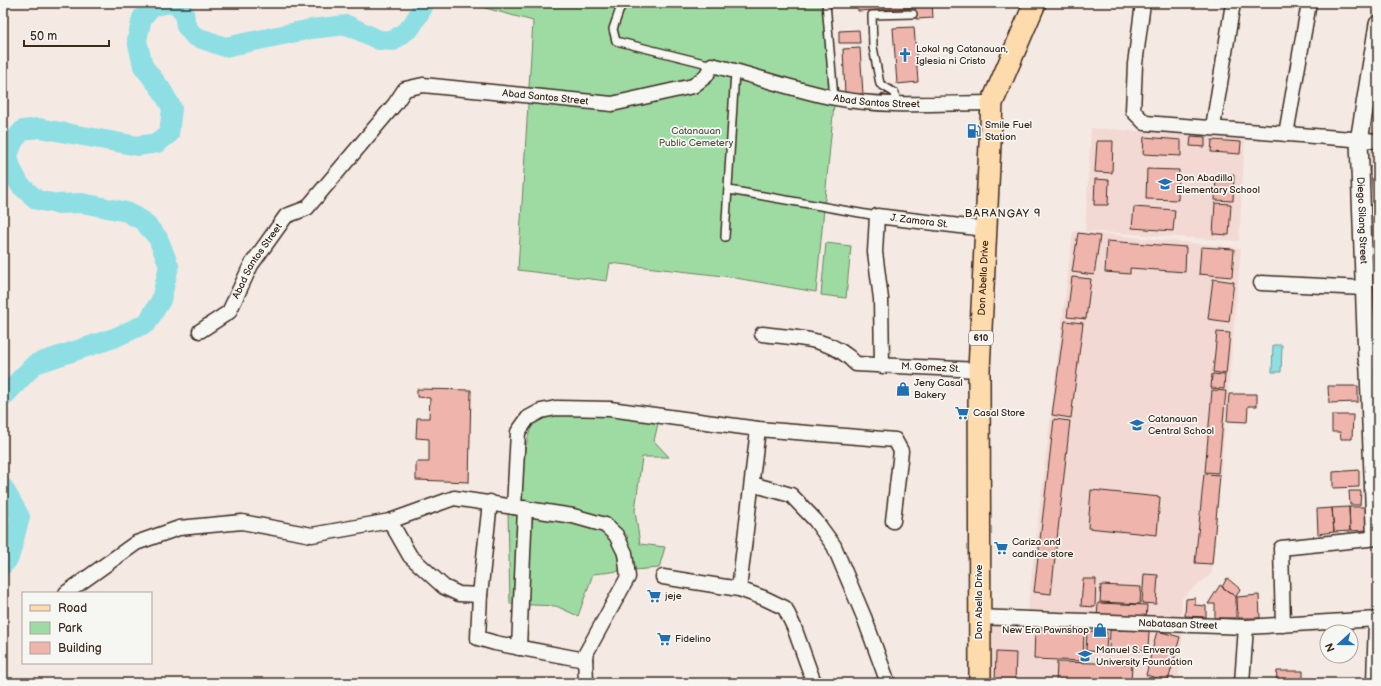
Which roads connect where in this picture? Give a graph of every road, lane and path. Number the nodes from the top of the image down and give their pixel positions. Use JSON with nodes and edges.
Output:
{"nodes":[{"id":1,"x":622,"y":3,"type":"edge"},
{"id":2,"x":826,"y":3,"type":"edge"},
{"id":3,"x":1035,"y":3,"type":"edge"},
{"id":4,"x":1142,"y":3,"type":"edge"},
{"id":5,"x":1233,"y":3,"type":"edge"},
{"id":6,"x":1309,"y":3,"type":"edge"},
{"id":7,"x":913,"y":14,"type":"dead end"},
{"id":8,"x":1378,"y":24,"type":"edge"},
{"id":9,"x":712,"y":65,"type":"junction"},
{"id":10,"x":735,"y":71,"type":"junction"},
{"id":11,"x":834,"y":98,"type":"junction"},
{"id":12,"x":992,"y":103,"type":"junction"},
{"id":13,"x":898,"y":105,"type":"junction"},
{"id":14,"x":1213,"y":127,"type":"junction"},
{"id":15,"x":1286,"y":134,"type":"junction"},
{"id":16,"x":1359,"y":140,"type":"junction"},
{"id":17,"x":1378,"y":141,"type":"edge"},
{"id":18,"x":729,"y":190,"type":"junction"},
{"id":19,"x":877,"y":216,"type":"junction"},
{"id":20,"x":985,"y":228,"type":"junction"},
{"id":21,"x":725,"y":237,"type":"dead end"},
{"id":22,"x":1262,"y":283,"type":"dead end"},
{"id":23,"x":1364,"y":288,"type":"junction"},
{"id":24,"x":200,"y":331,"type":"dead end"},
{"id":25,"x":762,"y":334,"type":"dead end"},
{"id":26,"x":1373,"y":359,"type":"edge"},
{"id":27,"x":882,"y":366,"type":"junction"},
{"id":28,"x":979,"y":370,"type":"junction"},
{"id":29,"x":758,"y":429,"type":"junction"},
{"id":30,"x":752,"y":484,"type":"junction"},
{"id":31,"x":490,"y":502,"type":"junction"},
{"id":32,"x":519,"y":507,"type":"junction"},
{"id":33,"x":893,"y":520,"type":"dead end"},
{"id":34,"x":390,"y":521,"type":"junction"},
{"id":35,"x":1376,"y":538,"type":"edge"},
{"id":36,"x":663,"y":577,"type":"dead end"},
{"id":37,"x":739,"y":589,"type":"junction"},
{"id":38,"x":67,"y":592,"type":"edge"},
{"id":39,"x":480,"y":595,"type":"junction"},
{"id":40,"x":978,"y":616,"type":"junction"},
{"id":41,"x":1377,"y":619,"type":"edge"},
{"id":42,"x":1283,"y":625,"type":"junction"},
{"id":43,"x":1246,"y":627,"type":"junction"},
{"id":44,"x":519,"y":648,"type":"junction"},
{"id":45,"x":585,"y":660,"type":"junction"},
{"id":46,"x":814,"y":682,"type":"edge"},
{"id":47,"x":586,"y":683,"type":"edge"},
{"id":48,"x":888,"y":683,"type":"edge"},
{"id":49,"x":980,"y":683,"type":"edge"},
{"id":50,"x":1242,"y":683,"type":"edge"},
{"id":51,"x":1374,"y":683,"type":"edge"}],
"edges":[{"from":1,"to":9,"type":"lane"},
{"from":2,"to":11,"type":"lane"},
{"from":3,"to":12,"type":"main road","name":"Don Abella Drive","number":"610"},
{"from":4,"to":14,"type":"street"},
{"from":5,"to":14,"type":"street"},
{"from":6,"to":15,"type":"street"},
{"from":7,"to":13,"type":"lane"},
{"from":8,"to":16,"type":"street","name":"Diego Silang Street"},
{"from":9,"to":10,"type":"street","name":"Abad Santos Street"},
{"from":9,"to":24,"type":"street","name":"Abad Santos Street"},
{"from":10,"to":11,"type":"street","name":"Abad Santos Street"},
{"from":10,"to":18,"type":"lane"},
{"from":11,"to":13,"type":"street","name":"Abad Santos Street"},
{"from":12,"to":13,"type":"street","name":"Abad Santos Street"},
{"from":12,"to":20,"type":"main road","name":"Don Abella Drive","number":"610"},
{"from":14,"to":15,"type":"street"},
{"from":15,"to":16,"type":"street"},
{"from":16,"to":17,"type":"street"},
{"from":16,"to":23,"type":"street","name":"Diego Silang Street"},
{"from":18,"to":19,"type":"lane"},
{"from":18,"to":21,"type":"lane"},
{"from":19,"to":20,"type":"street","name":"J. Zamora St."},
{"from":19,"to":27,"type":"street"},
{"from":20,"to":28,"type":"main road","name":"Don Abella Drive","number":"610"},
{"from":22,"to":23,"type":"street"},
{"from":23,"to":26,"type":"street","name":"Diego Silang Street"},
{"from":25,"to":27,"type":"street","name":"M. Gomez St."},
{"from":26,"to":35,"type":"street","name":"Diego Silang Street"},
{"from":27,"to":28,"type":"street","name":"M. Gomez St."},
{"from":28,"to":40,"type":"main road","name":"Don Abella Drive","number":"610"},
{"from":29,"to":30,"type":"street"},
{"from":29,"to":32,"type":"street"},
{"from":29,"to":33,"type":"street"},
{"from":30,"to":37,"type":"street"},
{"from":30,"to":48,"type":"street"},
{"from":31,"to":32,"type":"street"},
{"from":31,"to":34,"type":"street"},
{"from":31,"to":39,"type":"street"},
{"from":32,"to":44,"type":"street"},
{"from":32,"to":45,"type":"street"},
{"from":34,"to":38,"type":"street"},
{"from":34,"to":39,"type":"street"},
{"from":35,"to":42,"type":"street"},
{"from":36,"to":37,"type":"street"},
{"from":37,"to":46,"type":"street"},
{"from":39,"to":44,"type":"street"},
{"from":40,"to":43,"type":"street","name":"Nabatasan Street"},
{"from":40,"to":49,"type":"main road","name":"Don Abella Drive","number":"610"},
{"from":41,"to":42,"type":"street","name":"Nabatasan Street"},
{"from":41,"to":51,"type":"street"},
{"from":42,"to":43,"type":"street","name":"Nabatasan Street"},
{"from":43,"to":50,"type":"street"},
{"from":44,"to":45,"type":"street"},
{"from":45,"to":47,"type":"street"}]}
